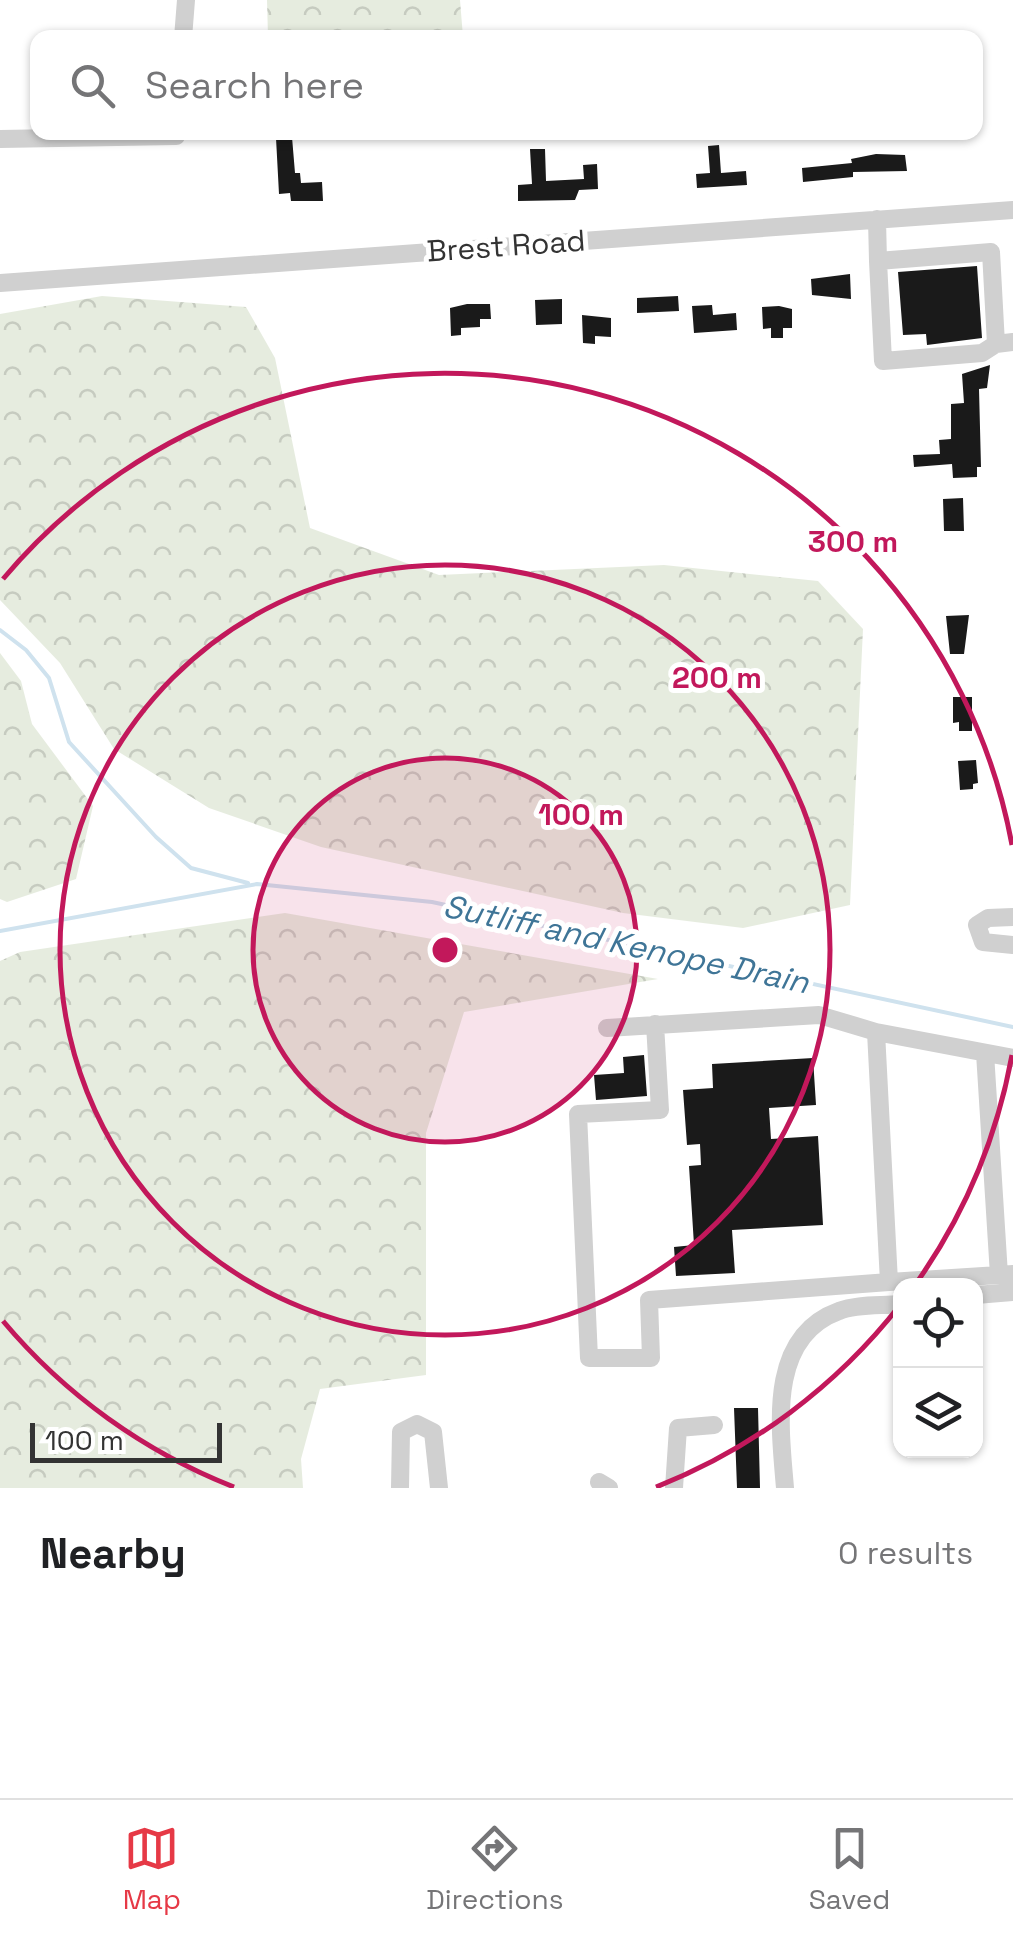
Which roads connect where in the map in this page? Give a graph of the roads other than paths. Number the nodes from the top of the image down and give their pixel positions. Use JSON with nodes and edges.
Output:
{"nodes":[{"id":1,"x":186,"y":0,"type":"edge"},
{"id":2,"x":184,"y":30,"type":"edge"},
{"id":3,"x":30,"y":138,"type":"edge"},
{"id":4,"x":0,"y":139,"type":"edge"},
{"id":5,"x":1013,"y":210,"type":"edge"},
{"id":6,"x":877,"y":220,"type":"junction"},
{"id":7,"x":878,"y":262,"type":"junction"},
{"id":8,"x":0,"y":283,"type":"edge"},
{"id":9,"x":1004,"y":343,"type":"edge"},
{"id":10,"x":1013,"y":916,"type":"edge"},
{"id":11,"x":1013,"y":945,"type":"edge"},
{"id":12,"x":654,"y":1024,"type":"junction"},
{"id":13,"x":607,"y":1028,"type":"dead end"},
{"id":14,"x":876,"y":1032,"type":"junction"},
{"id":15,"x":985,"y":1053,"type":"junction"},
{"id":16,"x":1013,"y":1058,"type":"edge"},
{"id":17,"x":1006,"y":1275,"type":"edge"},
{"id":18,"x":889,"y":1282,"type":"junction"},
{"id":19,"x":1013,"y":1292,"type":"edge"},
{"id":20,"x":983,"y":1294,"type":"edge"},
{"id":21,"x":893,"y":1305,"type":"edge"},
{"id":22,"x":714,"y":1425,"type":"dead end"},
{"id":23,"x":400,"y":1488,"type":"edge"},
{"id":24,"x":439,"y":1488,"type":"edge"},
{"id":25,"x":674,"y":1488,"type":"edge"},
{"id":26,"x":785,"y":1488,"type":"edge"}],
"edges":[{"from":1,"to":2,"type":"street"},
{"from":3,"to":4,"type":"street"},
{"from":5,"to":6,"type":"street","name":"Brest Road"},
{"from":6,"to":7,"type":"street"},
{"from":6,"to":8,"type":"street","name":"Brest Road"},
{"from":7,"to":9,"type":"street"},
{"from":7,"to":9,"type":"street"},
{"from":10,"to":11,"type":"street"},
{"from":12,"to":13,"type":"street"},
{"from":12,"to":14,"type":"street"},
{"from":12,"to":18,"type":"street"},
{"from":14,"to":15,"type":"street"},
{"from":14,"to":18,"type":"street"},
{"from":15,"to":16,"type":"street"},
{"from":15,"to":17,"type":"street"},
{"from":17,"to":18,"type":"street"},
{"from":19,"to":20,"type":"street"},
{"from":21,"to":26,"type":"street"},
{"from":22,"to":25,"type":"street"},
{"from":23,"to":24,"type":"street"}]}
